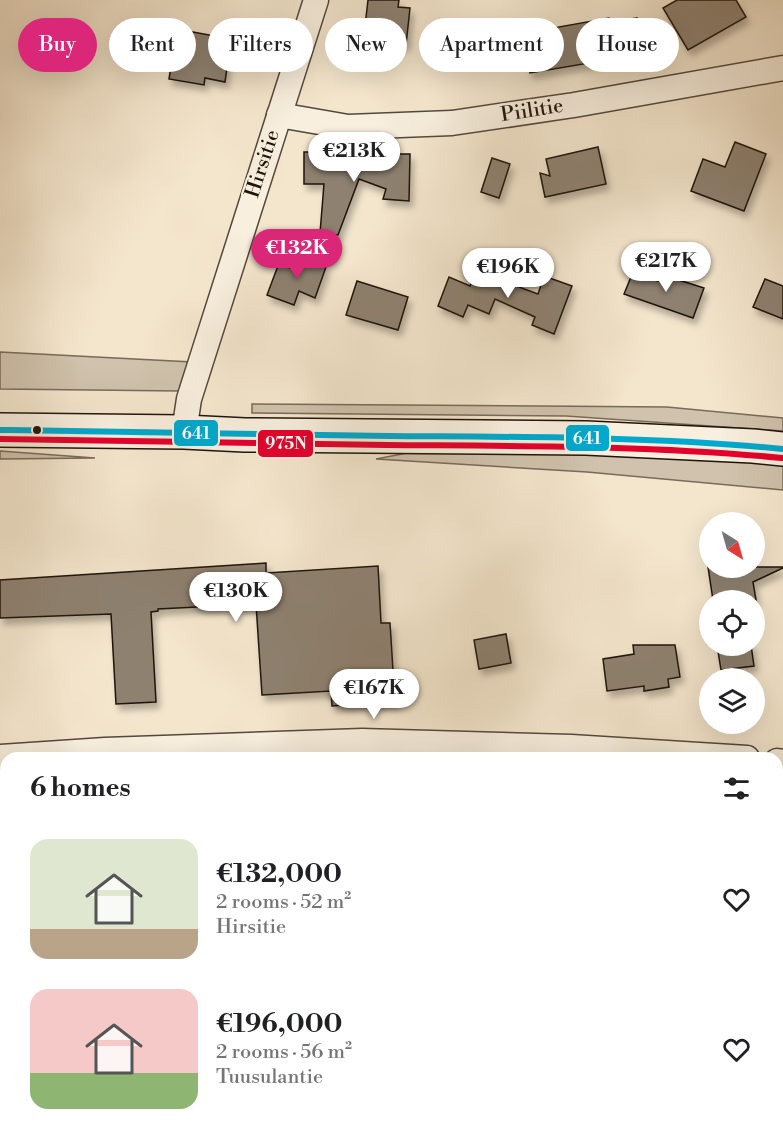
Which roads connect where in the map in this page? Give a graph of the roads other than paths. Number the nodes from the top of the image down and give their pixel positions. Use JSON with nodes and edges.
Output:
{"nodes":[{"id":1,"x":316,"y":0,"type":"edge"},
{"id":2,"x":783,"y":68,"type":"edge"},
{"id":3,"x":279,"y":115,"type":"junction"},
{"id":4,"x":0,"y":430,"type":"edge"},
{"id":5,"x":184,"y":432,"type":"junction"},
{"id":6,"x":783,"y":449,"type":"edge"},
{"id":7,"x":273,"y":751,"type":"edge"},
{"id":8,"x":75,"y":752,"type":"edge"},
{"id":9,"x":672,"y":752,"type":"edge"}],
"edges":[{"from":1,"to":3,"type":"street","name":"Hirsitie"},
{"from":2,"to":3,"type":"street","name":"Piilitie"},
{"from":3,"to":5,"type":"street","name":"Hirsitie"},
{"from":4,"to":5,"type":"main road"},
{"from":5,"to":6,"type":"main road"},
{"from":7,"to":8,"type":"street"},
{"from":7,"to":9,"type":"street"}]}
